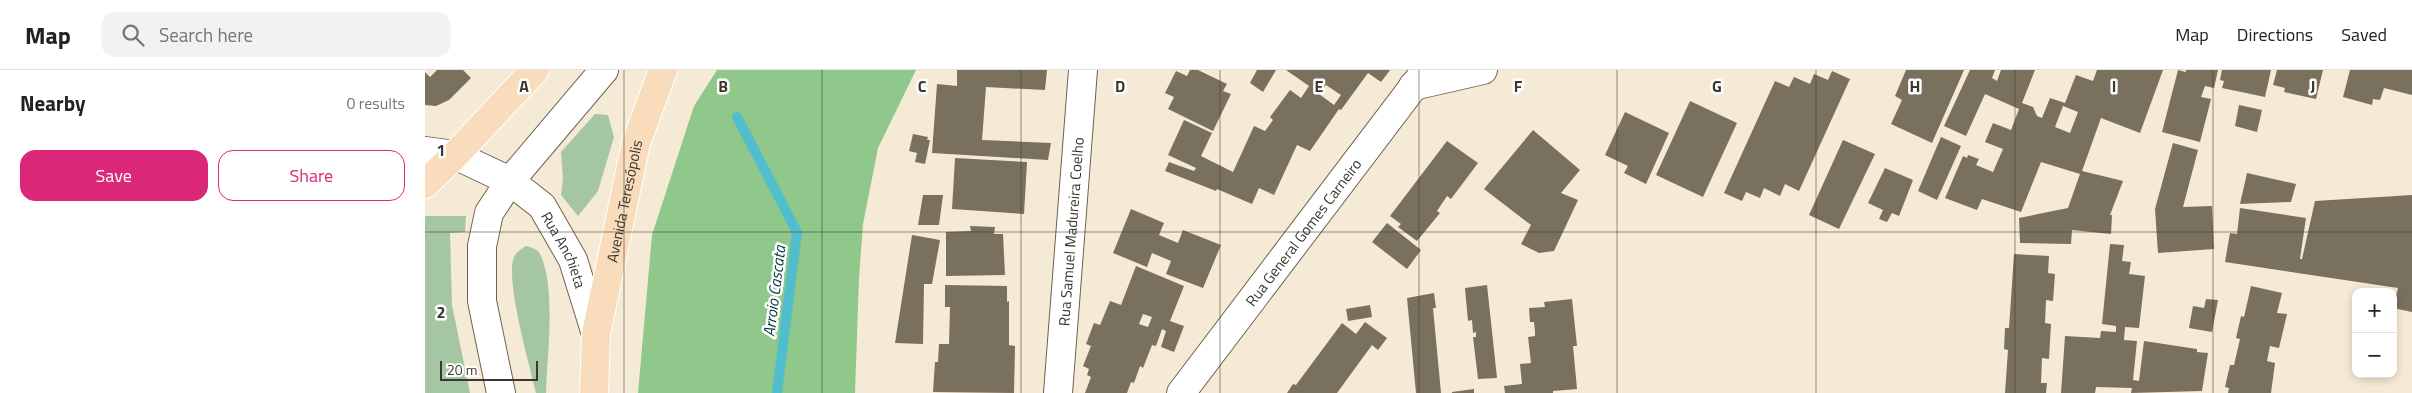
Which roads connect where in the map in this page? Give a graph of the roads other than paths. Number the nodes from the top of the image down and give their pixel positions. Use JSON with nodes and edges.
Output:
{"nodes":[{"id":1,"x":535,"y":70,"type":"edge"},
{"id":2,"x":552,"y":70,"type":"edge"},
{"id":3,"x":604,"y":70,"type":"edge"},
{"id":4,"x":663,"y":70,"type":"edge"},
{"id":5,"x":1083,"y":70,"type":"edge"},
{"id":6,"x":1483,"y":70,"type":"edge"},
{"id":7,"x":1419,"y":78,"type":"edge"},
{"id":8,"x":499,"y":110,"type":"junction"},
{"id":9,"x":425,"y":151,"type":"edge"},
{"id":10,"x":455,"y":156,"type":"junction"},
{"id":11,"x":510,"y":181,"type":"junction"},
{"id":12,"x":425,"y":184,"type":"edge"},
{"id":13,"x":596,"y":334,"type":"junction"},
{"id":14,"x":501,"y":393,"type":"edge"},
{"id":15,"x":594,"y":393,"type":"edge"},
{"id":16,"x":1058,"y":393,"type":"edge"},
{"id":17,"x":1181,"y":393,"type":"edge"}],
"edges":[{"from":1,"to":8,"type":"main road"},
{"from":2,"to":8,"type":"street"},
{"from":3,"to":11,"type":"street"},
{"from":4,"to":13,"type":"main road","name":"Avenida Teresópolis"},
{"from":5,"to":16,"type":"street","name":"Rua Samuel Madureira Coelho"},
{"from":6,"to":7,"type":"street"},
{"from":7,"to":17,"type":"street","name":"Rua General Gomes Carneiro"},
{"from":8,"to":10,"type":"main road"},
{"from":9,"to":10,"type":"street","name":"Rua Anchieta"},
{"from":10,"to":11,"type":"street","name":"Rua Anchieta"},
{"from":10,"to":12,"type":"main road"},
{"from":11,"to":13,"type":"street","name":"Rua Anchieta"},
{"from":11,"to":14,"type":"street"},
{"from":13,"to":15,"type":"main road","name":"Avenida Teresópolis"}]}
